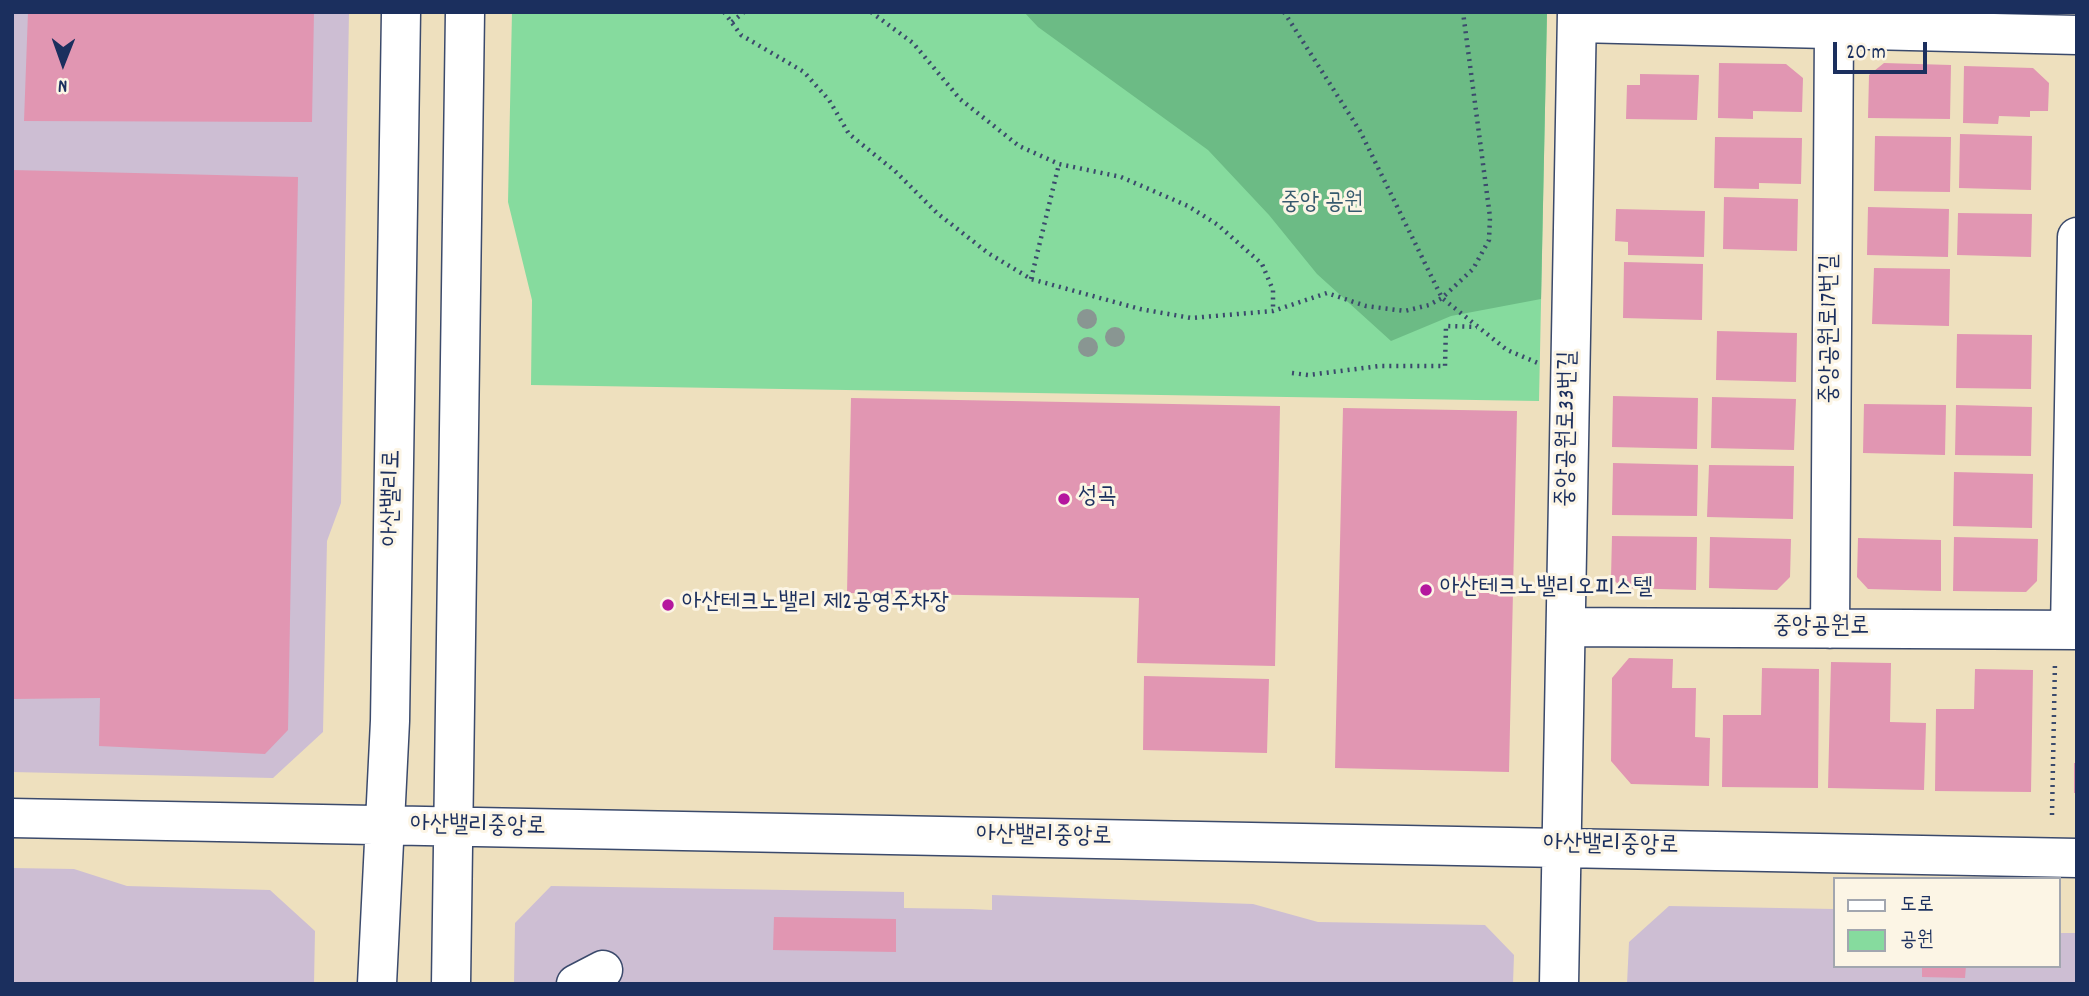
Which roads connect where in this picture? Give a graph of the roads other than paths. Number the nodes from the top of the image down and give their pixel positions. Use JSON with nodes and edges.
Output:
{"nodes":[{"id":1,"x":401,"y":12,"type":"edge"},
{"id":2,"x":465,"y":12,"type":"edge"},
{"id":3,"x":1577,"y":18,"type":"edge"},
{"id":4,"x":1834,"y":29,"type":"junction"},
{"id":5,"x":2077,"y":35,"type":"edge"},
{"id":6,"x":2077,"y":237,"type":"edge"},
{"id":7,"x":1566,"y":626,"type":"junction"},
{"id":8,"x":1830,"y":629,"type":"junction"},
{"id":9,"x":2067,"y":639,"type":"edge"},
{"id":10,"x":12,"y":818,"type":"edge"},
{"id":11,"x":384,"y":826,"type":"junction"},
{"id":12,"x":454,"y":828,"type":"junction"},
{"id":13,"x":1562,"y":846,"type":"junction"},
{"id":14,"x":2077,"y":858,"type":"edge"},
{"id":15,"x":377,"y":984,"type":"edge"},
{"id":16,"x":451,"y":984,"type":"edge"},
{"id":17,"x":1559,"y":984,"type":"edge"}],
"edges":[{"from":1,"to":11,"type":"street","name":"아산밸리로"},
{"from":2,"to":12,"type":"street"},
{"from":3,"to":4,"type":"street"},
{"from":3,"to":7,"type":"street","name":"중앙공원로33번길"},
{"from":4,"to":5,"type":"street"},
{"from":4,"to":8,"type":"street","name":"중앙공원로17번길"},
{"from":6,"to":9,"type":"street"},
{"from":7,"to":8,"type":"street","name":"중앙공원로"},
{"from":7,"to":13,"type":"street","name":"중앙공원로33번길"},
{"from":8,"to":9,"type":"street","name":"중앙공원로"},
{"from":10,"to":11,"type":"street","name":"아산밸리중앙로"},
{"from":11,"to":12,"type":"street","name":"아산밸리중앙로"},
{"from":11,"to":15,"type":"street","name":"아산밸리로"},
{"from":12,"to":13,"type":"street","name":"아산밸리중앙로"},
{"from":12,"to":16,"type":"street"},
{"from":13,"to":14,"type":"street","name":"아산밸리중앙로"},
{"from":13,"to":17,"type":"street","name":"중앙공원로33번길"}]}
